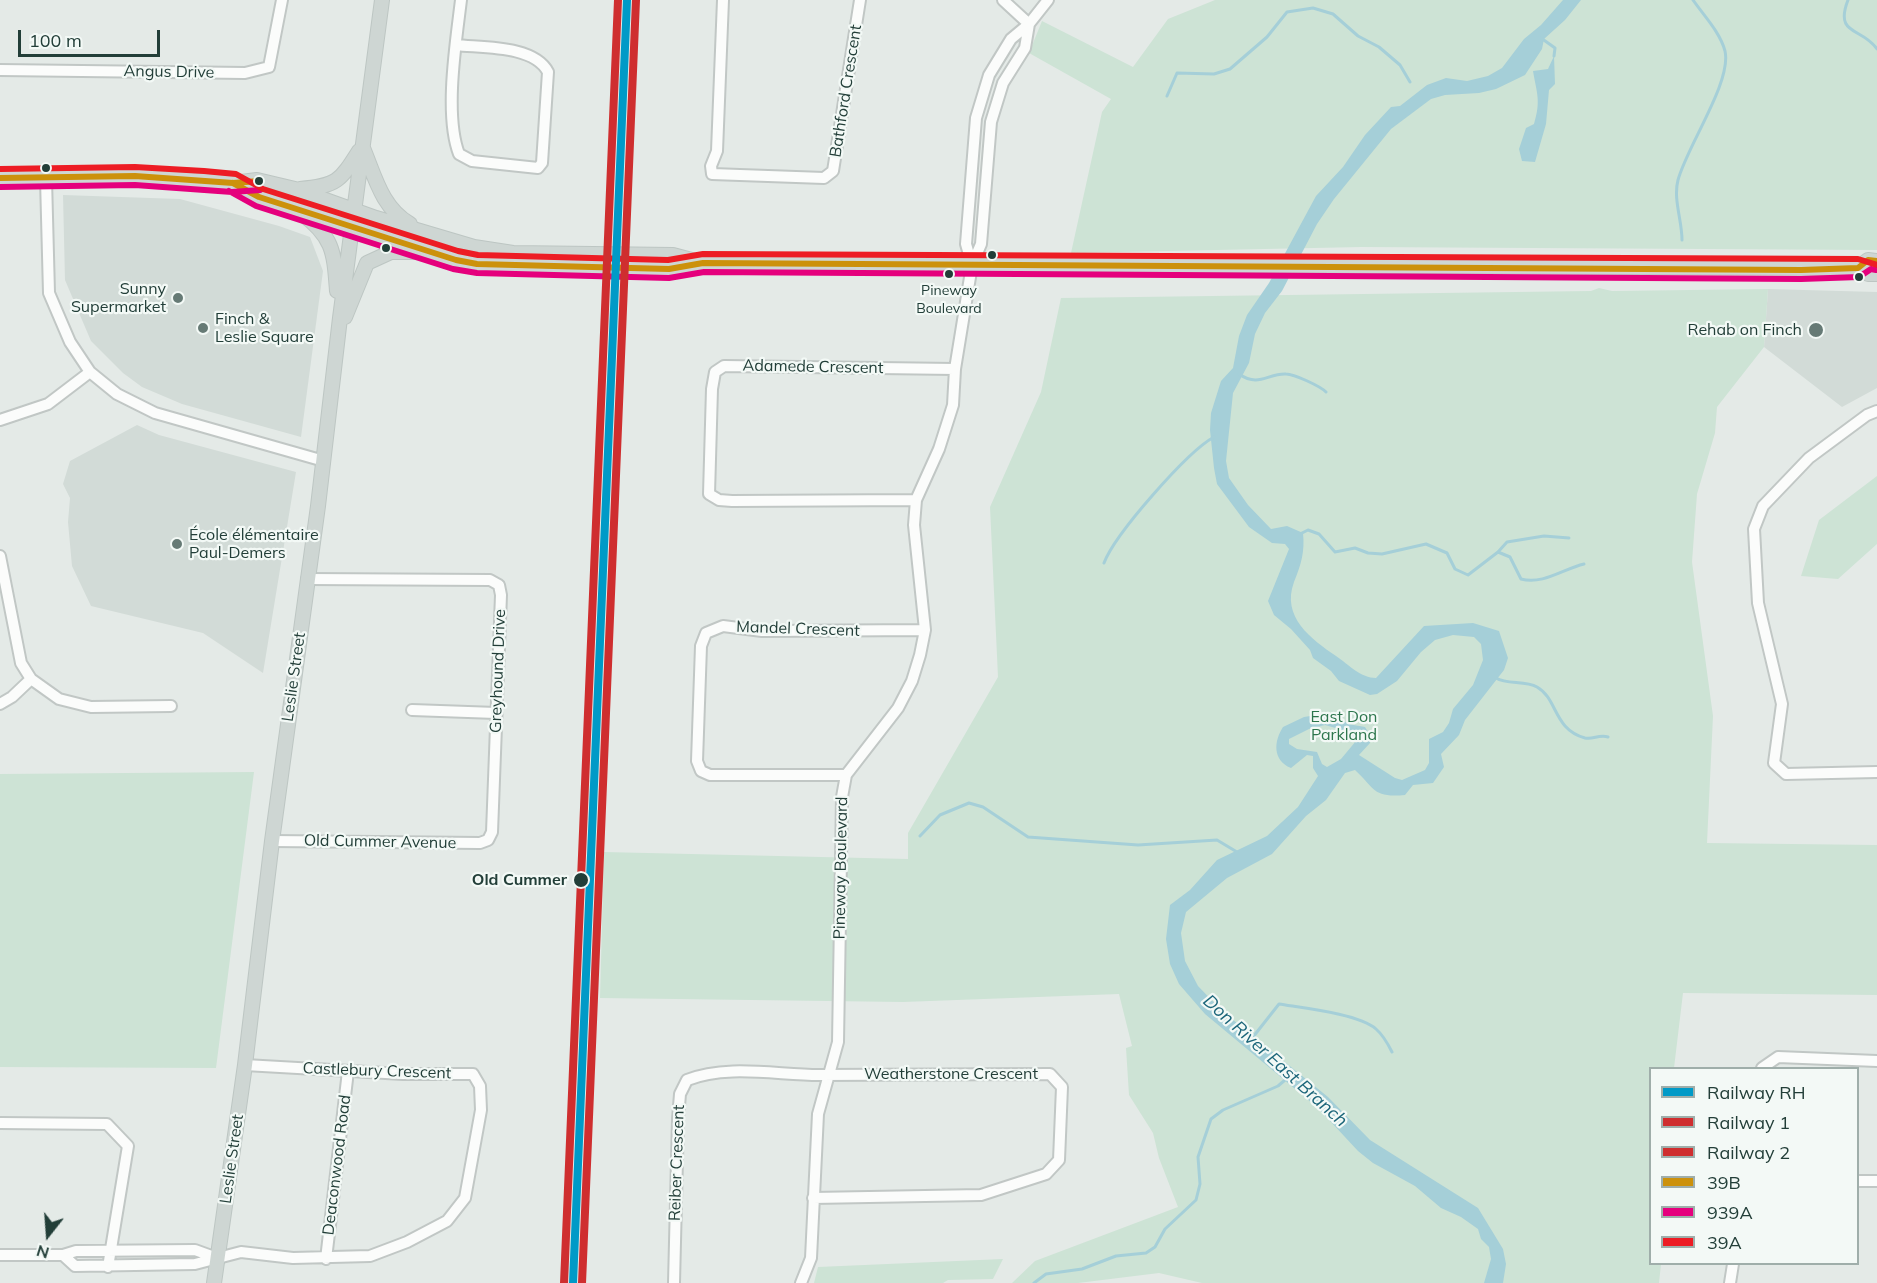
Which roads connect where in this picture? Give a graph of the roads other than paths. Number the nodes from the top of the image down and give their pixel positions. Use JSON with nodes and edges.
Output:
{"nodes":[{"id":1,"x":282,"y":0,"type":"edge"},
{"id":2,"x":382,"y":0,"type":"edge"},
{"id":3,"x":461,"y":0,"type":"edge"},
{"id":4,"x":723,"y":0,"type":"edge"},
{"id":5,"x":860,"y":0,"type":"edge"},
{"id":6,"x":1004,"y":0,"type":"edge"},
{"id":7,"x":1048,"y":0,"type":"edge"},
{"id":8,"x":1029,"y":24,"type":"junction"},
{"id":9,"x":456,"y":45,"type":"junction"},
{"id":10,"x":0,"y":70,"type":"edge"},
{"id":11,"x":362,"y":147,"type":"junction"},
{"id":12,"x":0,"y":178,"type":"edge"},
{"id":13,"x":46,"y":179,"type":"junction"},
{"id":14,"x":232,"y":183,"type":"junction"},
{"id":15,"x":295,"y":189,"type":"junction"},
{"id":16,"x":292,"y":206,"type":"junction"},
{"id":17,"x":354,"y":210,"type":"junction"},
{"id":18,"x":352,"y":225,"type":"junction"},
{"id":19,"x":433,"y":236,"type":"junction"},
{"id":20,"x":438,"y":254,"type":"junction"},
{"id":21,"x":1877,"y":261,"type":"edge"},
{"id":22,"x":703,"y":263,"type":"junction"},
{"id":23,"x":972,"y":265,"type":"junction"},
{"id":24,"x":1858,"y":268,"type":"junction"},
{"id":25,"x":1877,"y":274,"type":"edge"},
{"id":26,"x":340,"y":318,"type":"junction"},
{"id":27,"x":337,"y":339,"type":"junction"},
{"id":28,"x":955,"y":369,"type":"junction"},
{"id":29,"x":90,"y":372,"type":"junction"},
{"id":30,"x":1877,"y":411,"type":"edge"},
{"id":31,"x":0,"y":420,"type":"edge"},
{"id":32,"x":324,"y":461,"type":"junction"},
{"id":33,"x":916,"y":500,"type":"junction"},
{"id":34,"x":0,"y":556,"type":"edge"},
{"id":35,"x":307,"y":579,"type":"junction"},
{"id":36,"x":925,"y":630,"type":"junction"},
{"id":37,"x":31,"y":679,"type":"junction"},
{"id":38,"x":0,"y":704,"type":"edge"},
{"id":39,"x":171,"y":706,"type":"dead end"},
{"id":40,"x":411,"y":710,"type":"dead end"},
{"id":41,"x":496,"y":713,"type":"junction"},
{"id":42,"x":1877,"y":772,"type":"edge"},
{"id":43,"x":846,"y":775,"type":"junction"},
{"id":44,"x":488,"y":840,"type":"joint"},
{"id":45,"x":272,"y":841,"type":"junction"},
{"id":46,"x":1877,"y":1061,"type":"edge"},
{"id":47,"x":245,"y":1065,"type":"junction"},
{"id":48,"x":1763,"y":1067,"type":"edge"},
{"id":49,"x":348,"y":1071,"type":"junction"},
{"id":50,"x":829,"y":1075,"type":"junction"},
{"id":51,"x":0,"y":1123,"type":"edge"},
{"id":52,"x":1859,"y":1181,"type":"edge"},
{"id":53,"x":1877,"y":1181,"type":"edge"},
{"id":54,"x":813,"y":1198,"type":"junction"},
{"id":55,"x":110,"y":1251,"type":"junction"},
{"id":56,"x":0,"y":1255,"type":"edge"},
{"id":57,"x":63,"y":1255,"type":"junction"},
{"id":58,"x":217,"y":1258,"type":"junction"},
{"id":59,"x":326,"y":1259,"type":"junction"},
{"id":60,"x":1732,"y":1265,"type":"edge"},
{"id":61,"x":108,"y":1267,"type":"junction"},
{"id":62,"x":214,"y":1283,"type":"edge"},
{"id":63,"x":674,"y":1283,"type":"edge"},
{"id":64,"x":801,"y":1283,"type":"edge"},
{"id":65,"x":1730,"y":1283,"type":"edge"}],
"edges":[{"from":1,"to":10,"type":"street","name":"Angus Drive"},
{"from":2,"to":11,"type":"main road","name":"Leslie Street"},
{"from":3,"to":9,"type":"street"},
{"from":4,"to":5,"type":"street","name":"Bathford Crescent"},
{"from":6,"to":8,"type":"street"},
{"from":7,"to":8,"type":"street"},
{"from":8,"to":23,"type":"street"},
{"from":8,"to":23,"type":"street"},
{"from":9,"to":9,"type":"street"},
{"from":11,"to":15,"type":"main road"},
{"from":11,"to":17,"type":"main road","name":"Leslie Street"},
{"from":11,"to":19,"type":"main road"},
{"from":12,"to":13,"type":"main road"},
{"from":13,"to":14,"type":"main road"},
{"from":13,"to":29,"type":"street"},
{"from":14,"to":15,"type":"main road"},
{"from":14,"to":16,"type":"main road"},
{"from":15,"to":17,"type":"main road"},
{"from":16,"to":18,"type":"main road"},
{"from":16,"to":26,"type":"main road"},
{"from":17,"to":18,"type":"main road","name":"Leslie Street"},
{"from":17,"to":19,"type":"main road"},
{"from":18,"to":20,"type":"main road"},
{"from":18,"to":26,"type":"main road","name":"Leslie Street"},
{"from":19,"to":22,"type":"main road"},
{"from":20,"to":22,"type":"main road"},
{"from":20,"to":27,"type":"main road"},
{"from":21,"to":24,"type":"main road"},
{"from":22,"to":23,"type":"main road"},
{"from":23,"to":24,"type":"main road"},
{"from":23,"to":28,"type":"street","name":"Pineway Boulevard"},
{"from":24,"to":25,"type":"main road"},
{"from":26,"to":27,"type":"main road","name":"Leslie Street"},
{"from":27,"to":32,"type":"main road","name":"Leslie Street"},
{"from":28,"to":33,"type":"street","name":"Pineway Boulevard"},
{"from":28,"to":33,"type":"street","name":"Adamede Crescent"},
{"from":29,"to":31,"type":"street"},
{"from":29,"to":32,"type":"street"},
{"from":30,"to":42,"type":"street"},
{"from":32,"to":35,"type":"main road","name":"Leslie Street"},
{"from":33,"to":36,"type":"street","name":"Pineway Boulevard"},
{"from":34,"to":37,"type":"street"},
{"from":35,"to":41,"type":"street","name":"Greyhound Drive"},
{"from":35,"to":45,"type":"main road","name":"Leslie Street"},
{"from":36,"to":43,"type":"street","name":"Pineway Boulevard"},
{"from":36,"to":43,"type":"street","name":"Mandel Crescent"},
{"from":37,"to":38,"type":"street"},
{"from":37,"to":39,"type":"street"},
{"from":40,"to":41,"type":"street"},
{"from":41,"to":44,"type":"street","name":"Greyhound Drive"},
{"from":43,"to":50,"type":"street","name":"Pineway Boulevard"},
{"from":44,"to":45,"type":"street","name":"Old Cummer Avenue"},
{"from":45,"to":47,"type":"main road","name":"Leslie Street"},
{"from":46,"to":48,"type":"street"},
{"from":47,"to":49,"type":"street","name":"Castlebury Crescent"},
{"from":47,"to":58,"type":"main road","name":"Leslie Street"},
{"from":49,"to":59,"type":"street","name":"Deaconwood Road"},
{"from":49,"to":59,"type":"street","name":"Castlebury Crescent"},
{"from":50,"to":54,"type":"street","name":"Pineway Boulevard"},
{"from":50,"to":54,"type":"street","name":"Weatherstone Crescent"},
{"from":50,"to":63,"type":"street","name":"Reiber Crescent"},
{"from":51,"to":55,"type":"street"},
{"from":52,"to":53,"type":"street"},
{"from":54,"to":64,"type":"street","name":"Pineway Boulevard"},
{"from":55,"to":57,"type":"street"},
{"from":55,"to":58,"type":"street"},
{"from":55,"to":61,"type":"street"},
{"from":56,"to":57,"type":"street"},
{"from":57,"to":61,"type":"street","name":"Castlebury Crescent"},
{"from":58,"to":59,"type":"street","name":"Castlebury Crescent"},
{"from":58,"to":61,"type":"street","name":"Castlebury Crescent"},
{"from":58,"to":62,"type":"main road","name":"Leslie Street"},
{"from":60,"to":65,"type":"street"}]}
